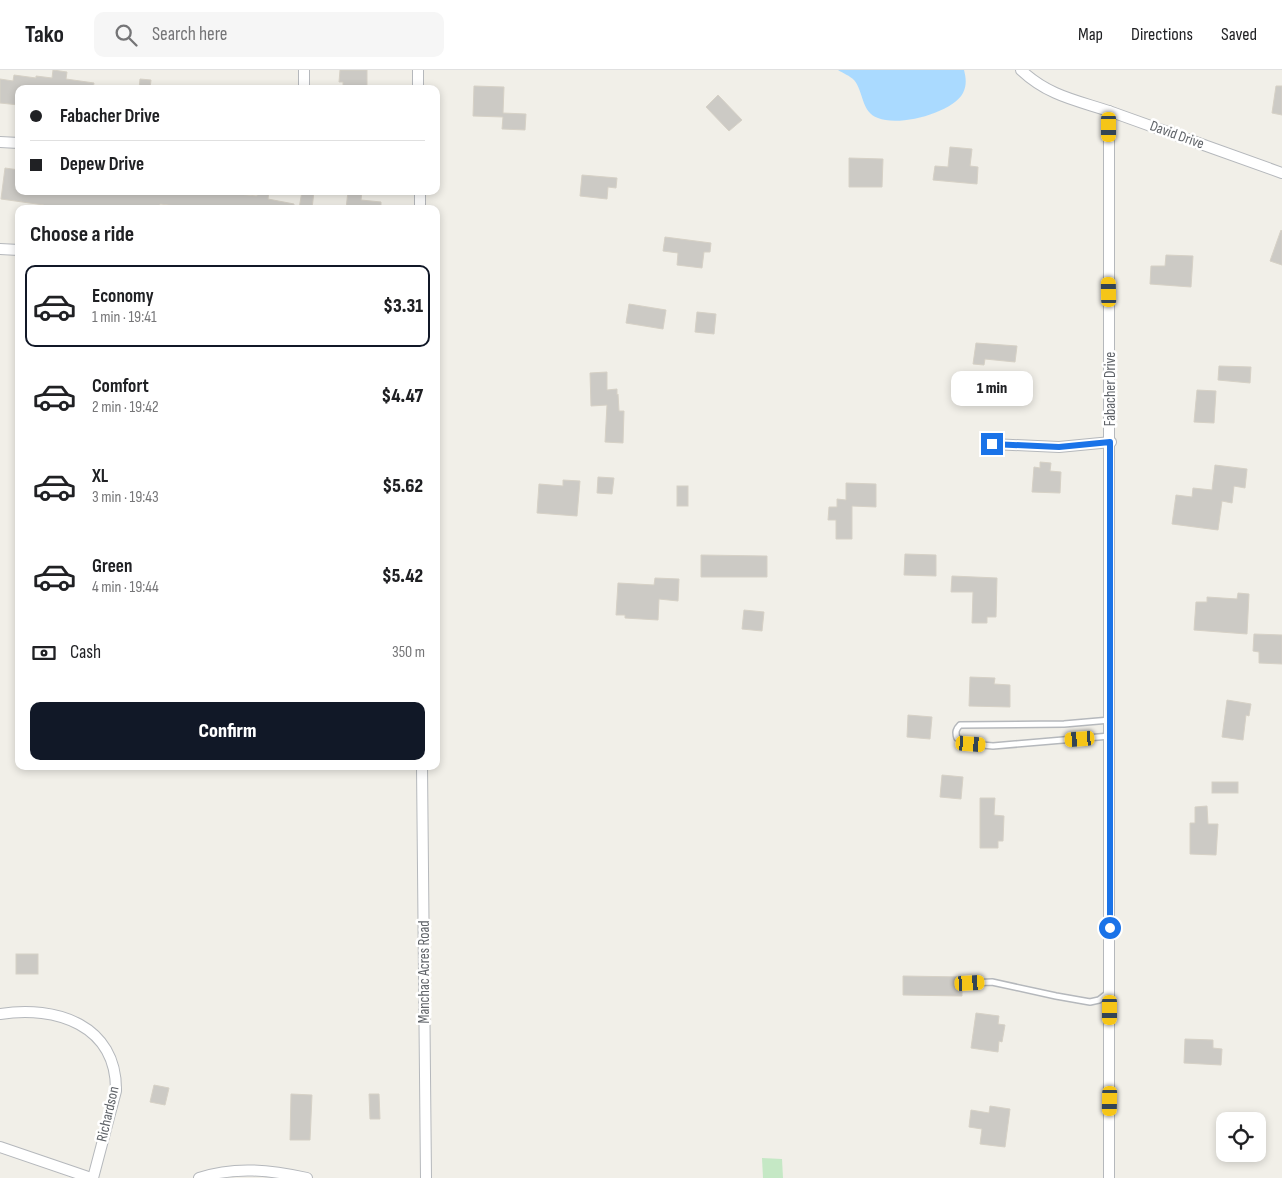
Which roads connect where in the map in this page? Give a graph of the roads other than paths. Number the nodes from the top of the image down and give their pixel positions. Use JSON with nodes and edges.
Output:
{"nodes":[{"id":1,"x":304,"y":70,"type":"edge"},
{"id":2,"x":418,"y":70,"type":"edge"},
{"id":3,"x":1021,"y":70,"type":"edge"},
{"id":4,"x":304,"y":85,"type":"edge"},
{"id":5,"x":418,"y":85,"type":"edge"},
{"id":6,"x":1110,"y":111,"type":"junction"},
{"id":7,"x":0,"y":142,"type":"edge"},
{"id":8,"x":15,"y":143,"type":"edge"},
{"id":9,"x":1282,"y":173,"type":"edge"},
{"id":10,"x":0,"y":250,"type":"edge"},
{"id":11,"x":15,"y":250,"type":"edge"},
{"id":12,"x":1110,"y":442,"type":"junction"},
{"id":13,"x":992,"y":444,"type":"dead end"},
{"id":14,"x":1110,"y":720,"type":"junction"},
{"id":15,"x":1110,"y":736,"type":"junction"},
{"id":16,"x":422,"y":770,"type":"edge"},
{"id":17,"x":970,"y":983,"type":"dead end"},
{"id":18,"x":1110,"y":991,"type":"junction"},
{"id":19,"x":0,"y":1014,"type":"edge"},
{"id":20,"x":0,"y":1148,"type":"edge"},
{"id":21,"x":92,"y":1178,"type":"edge"},
{"id":22,"x":199,"y":1178,"type":"edge"},
{"id":23,"x":306,"y":1178,"type":"edge"},
{"id":24,"x":426,"y":1178,"type":"edge"},
{"id":25,"x":1109,"y":1178,"type":"edge"}],
"edges":[{"from":1,"to":4,"type":"street"},
{"from":2,"to":5,"type":"street"},
{"from":3,"to":6,"type":"street","name":"David Drive"},
{"from":6,"to":9,"type":"street","name":"David Drive"},
{"from":6,"to":12,"type":"street","name":"Fabacher Drive"},
{"from":7,"to":8,"type":"street"},
{"from":10,"to":11,"type":"street"},
{"from":12,"to":13,"type":"street"},
{"from":12,"to":14,"type":"street","name":"Fabacher Drive"},
{"from":14,"to":15,"type":"street","name":"Fabacher Drive"},
{"from":14,"to":15,"type":"lane"},
{"from":15,"to":18,"type":"street","name":"Fabacher Drive"},
{"from":16,"to":24,"type":"street","name":"Manchac Acres Road"},
{"from":17,"to":18,"type":"lane"},
{"from":18,"to":25,"type":"street","name":"Fabacher Drive"},
{"from":19,"to":21,"type":"street","name":"Richardson"},
{"from":20,"to":21,"type":"street"},
{"from":22,"to":23,"type":"street"}]}
